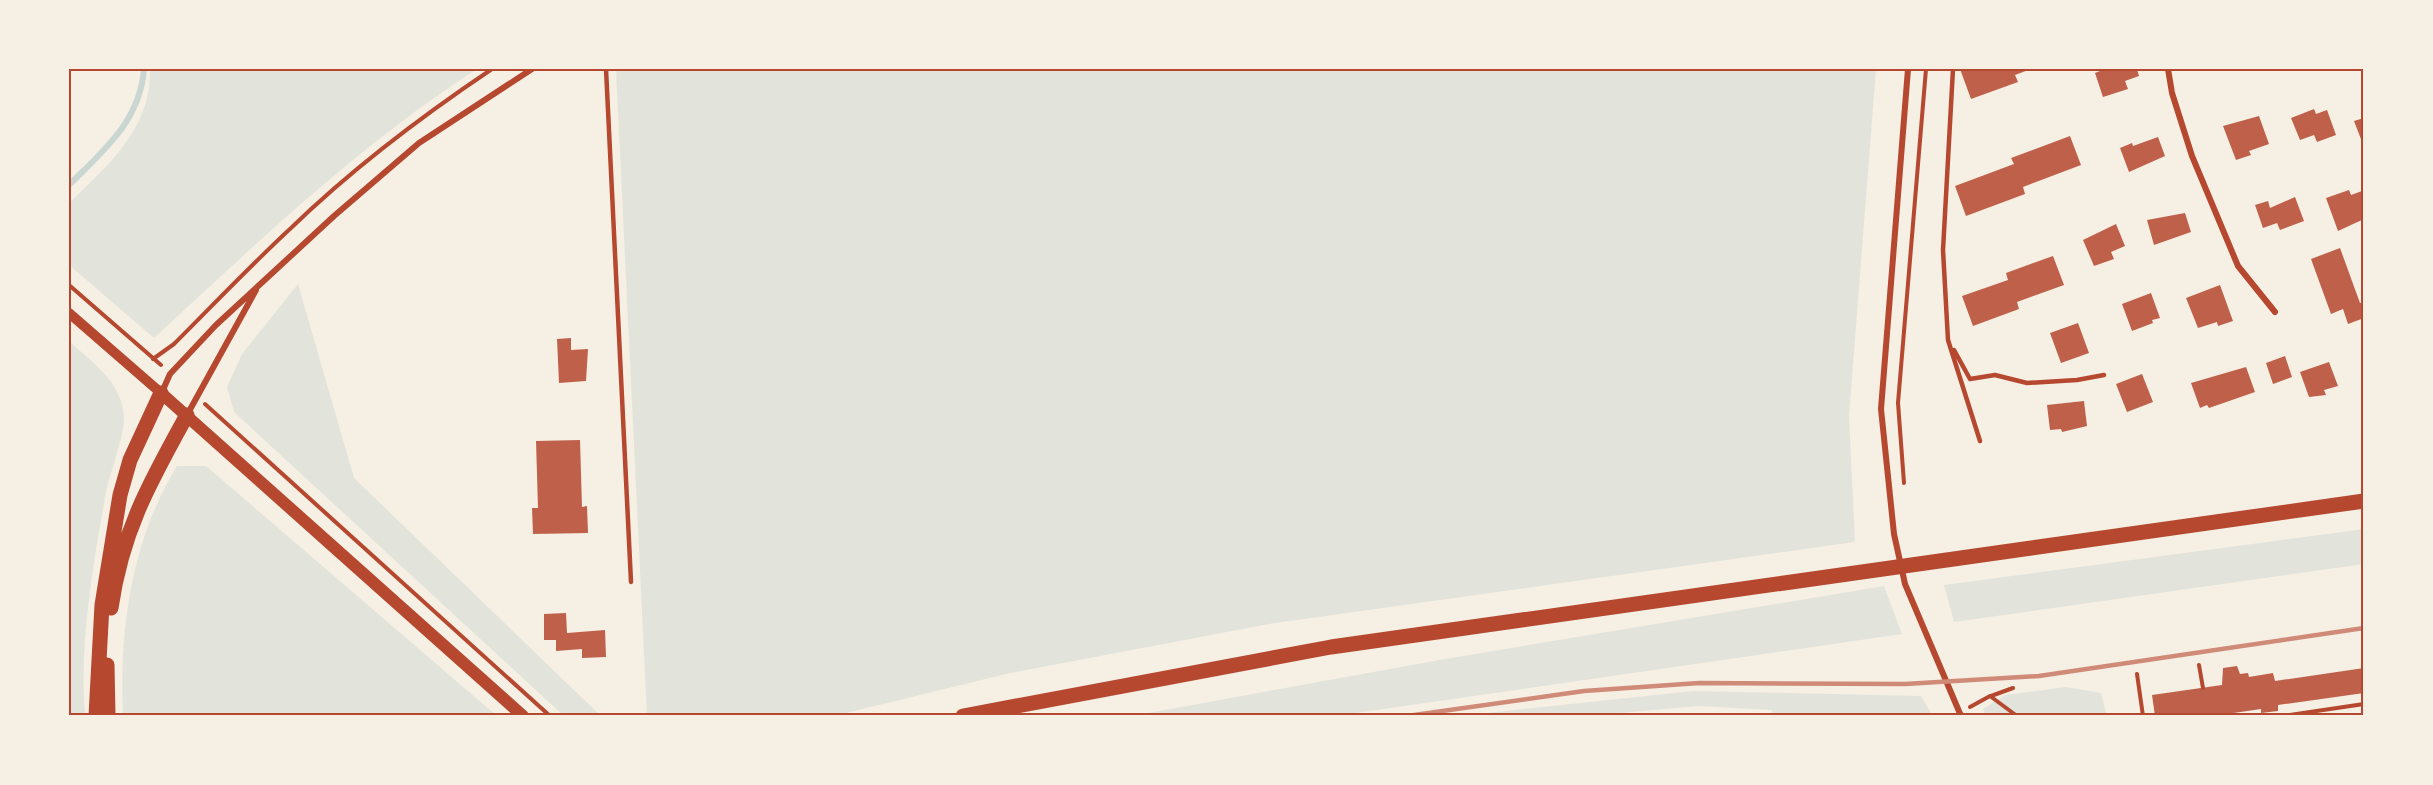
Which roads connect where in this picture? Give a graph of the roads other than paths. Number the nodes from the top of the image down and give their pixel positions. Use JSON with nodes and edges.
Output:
{"nodes":[{"id":1,"x":532,"y":69,"type":"edge"},
{"id":2,"x":606,"y":69,"type":"edge"},
{"id":3,"x":1908,"y":69,"type":"edge"},
{"id":4,"x":1953,"y":69,"type":"edge"},
{"id":5,"x":2168,"y":69,"type":"edge"},
{"id":6,"x":259,"y":285,"type":"junction"},
{"id":7,"x":2276,"y":312,"type":"dead end"},
{"id":8,"x":69,"y":313,"type":"edge"},
{"id":9,"x":1948,"y":340,"type":"junction"},
{"id":10,"x":2104,"y":375,"type":"dead end"},
{"id":11,"x":161,"y":393,"type":"junction"},
{"id":12,"x":187,"y":415,"type":"junction"},
{"id":13,"x":1980,"y":441,"type":"dead end"},
{"id":14,"x":2364,"y":501,"type":"edge"},
{"id":15,"x":631,"y":582,"type":"dead end"},
{"id":16,"x":1962,"y":713,"type":"edge"},
{"id":17,"x":96,"y":716,"type":"edge"},
{"id":18,"x":108,"y":716,"type":"edge"},
{"id":19,"x":523,"y":716,"type":"edge"},
{"id":20,"x":963,"y":716,"type":"edge"}],
"edges":[{"from":1,"to":6,"type":"street"},
{"from":2,"to":15,"type":"lane"},
{"from":3,"to":16,"type":"street"},
{"from":4,"to":9,"type":"lane"},
{"from":5,"to":7,"type":"street"},
{"from":6,"to":11,"type":"street"},
{"from":6,"to":12,"type":"street"},
{"from":8,"to":11,"type":"street"},
{"from":9,"to":10,"type":"lane"},
{"from":9,"to":13,"type":"lane"},
{"from":11,"to":12,"type":"main road"},
{"from":11,"to":17,"type":"main road"},
{"from":12,"to":18,"type":"main road"},
{"from":12,"to":19,"type":"main road"},
{"from":14,"to":20,"type":"main road"}]}
